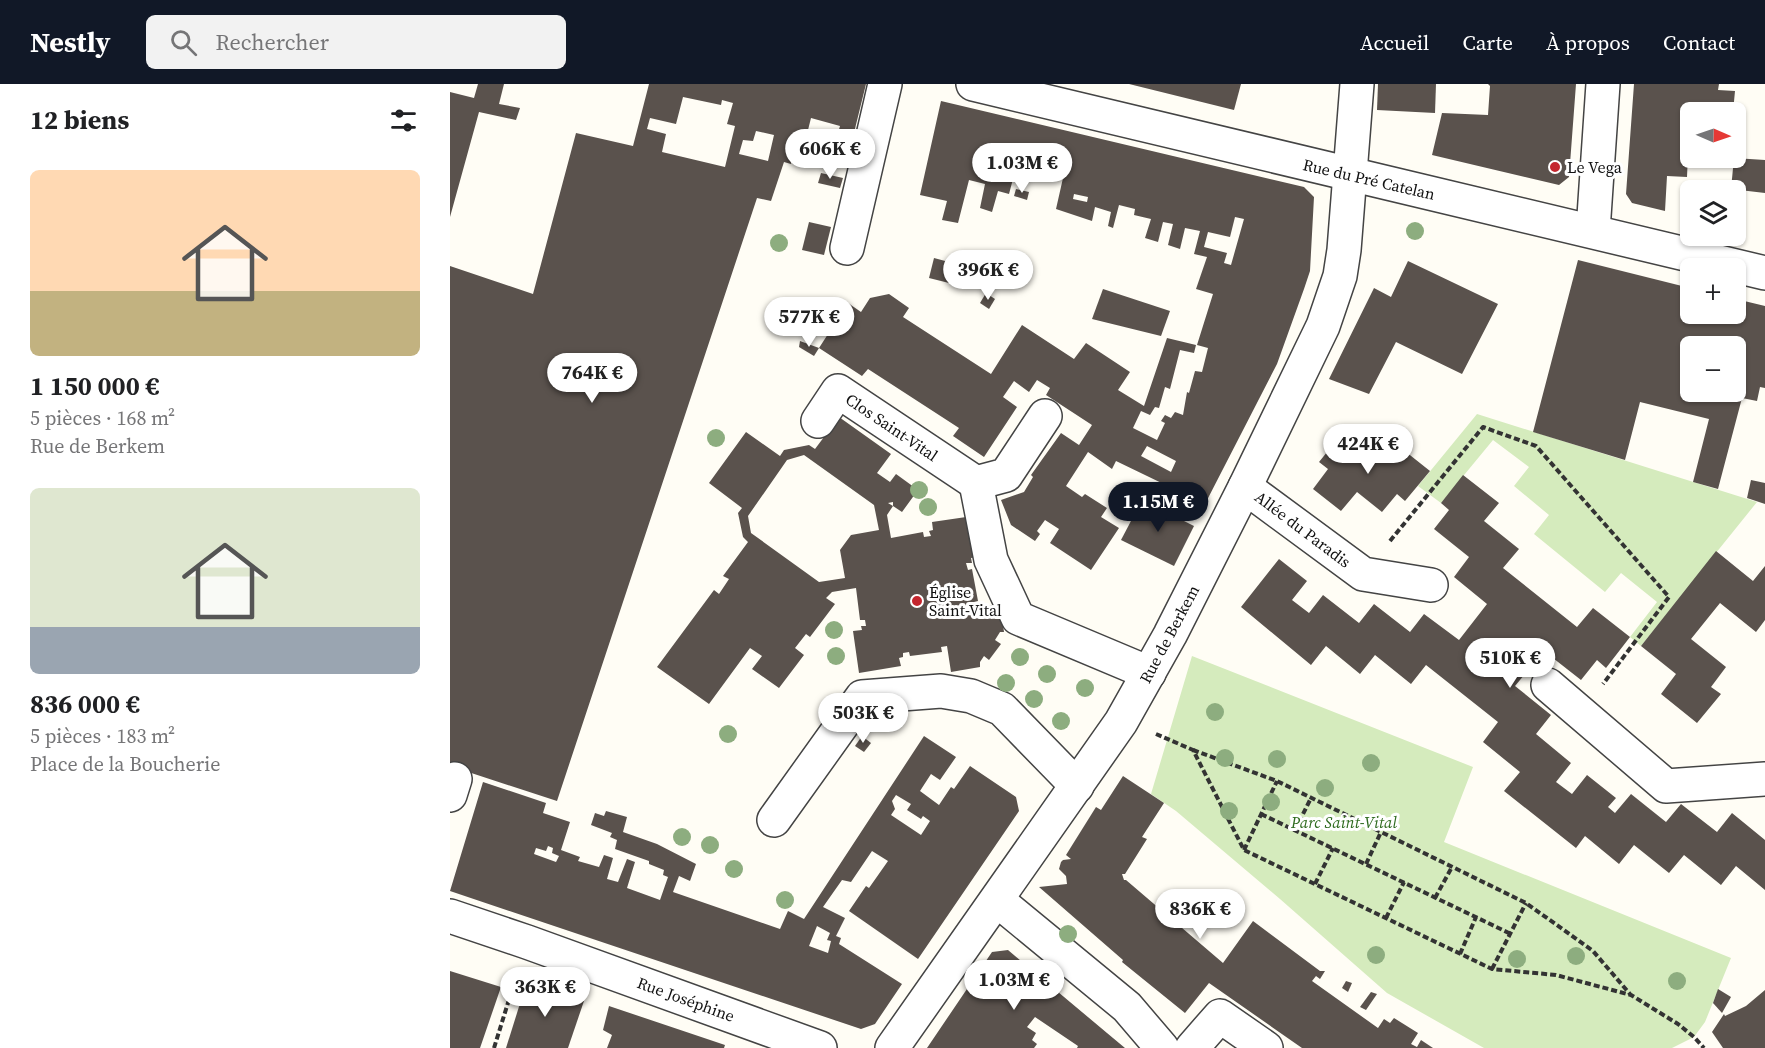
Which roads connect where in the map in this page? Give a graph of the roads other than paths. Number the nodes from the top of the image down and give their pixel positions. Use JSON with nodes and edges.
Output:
{"nodes":[{"id":1,"x":885,"y":84,"type":"edge"},
{"id":2,"x":973,"y":84,"type":"edge"},
{"id":3,"x":1357,"y":84,"type":"edge"},
{"id":4,"x":1603,"y":84,"type":"edge"},
{"id":5,"x":1351,"y":174,"type":"junction"},
{"id":6,"x":1593,"y":231,"type":"junction"},
{"id":7,"x":847,"y":248,"type":"dead end"},
{"id":8,"x":1765,"y":273,"type":"edge"},
{"id":9,"x":1046,"y":416,"type":"dead end"},
{"id":10,"x":818,"y":421,"type":"dead end"},
{"id":11,"x":976,"y":483,"type":"junction"},
{"id":12,"x":1245,"y":487,"type":"junction"},
{"id":13,"x":1431,"y":585,"type":"dead end"},
{"id":14,"x":1149,"y":673,"type":"junction"},
{"id":15,"x":1548,"y":686,"type":"dead end"},
{"id":16,"x":1765,"y":779,"type":"edge"},
{"id":17,"x":1077,"y":786,"type":"junction"},
{"id":18,"x":774,"y":820,"type":"dead end"},
{"id":19,"x":997,"y":900,"type":"junction"},
{"id":20,"x":450,"y":916,"type":"edge"},
{"id":21,"x":820,"y":1048,"type":"edge"},
{"id":22,"x":892,"y":1048,"type":"edge"},
{"id":23,"x":1162,"y":1048,"type":"edge"},
{"id":24,"x":1192,"y":1048,"type":"edge"},
{"id":25,"x":1266,"y":1048,"type":"edge"}],
"edges":[{"from":1,"to":7,"type":"street"},
{"from":2,"to":5,"type":"street","name":"Rue du Pré Catelan"},
{"from":3,"to":5,"type":"street","name":"Rue de Berkem"},
{"from":4,"to":6,"type":"street"},
{"from":5,"to":6,"type":"street","name":"Rue du Pré Catelan"},
{"from":5,"to":12,"type":"street","name":"Rue de Berkem"},
{"from":6,"to":8,"type":"street","name":"Rue du Pré Catelan"},
{"from":9,"to":11,"type":"street"},
{"from":10,"to":11,"type":"street","name":"Clos Saint-Vital"},
{"from":11,"to":14,"type":"street"},
{"from":12,"to":13,"type":"street","name":"Allée du Paradis"},
{"from":12,"to":14,"type":"street","name":"Rue de Berkem"},
{"from":14,"to":17,"type":"street","name":"Rue de Berkem"},
{"from":15,"to":16,"type":"street"},
{"from":17,"to":18,"type":"street"},
{"from":17,"to":19,"type":"street","name":"Rue de Berkem"},
{"from":19,"to":22,"type":"street","name":"Rue de Berkem"},
{"from":19,"to":23,"type":"street"},
{"from":20,"to":21,"type":"street","name":"Rue Joséphine"},
{"from":24,"to":25,"type":"street"}]}
